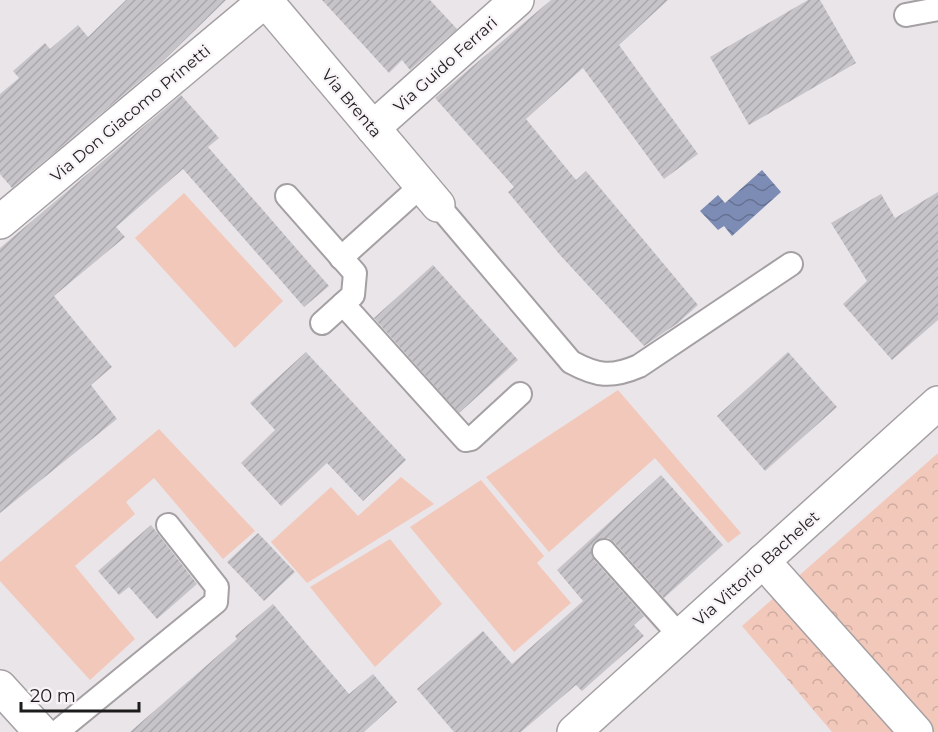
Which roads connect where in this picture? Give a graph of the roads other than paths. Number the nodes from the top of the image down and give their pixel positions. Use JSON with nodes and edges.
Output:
{"nodes":[{"id":1,"x":517,"y":0,"type":"edge"},
{"id":2,"x":262,"y":6,"type":"joint"},
{"id":3,"x":938,"y":9,"type":"edge"},
{"id":4,"x":906,"y":15,"type":"dead end"},
{"id":5,"x":373,"y":129,"type":"junction"},
{"id":6,"x":430,"y":195,"type":"junction"},
{"id":7,"x":287,"y":196,"type":"dead end"},
{"id":8,"x":0,"y":222,"type":"edge"},
{"id":9,"x":341,"y":258,"type":"junction"},
{"id":10,"x":791,"y":264,"type":"dead end"},
{"id":11,"x":343,"y":304,"type":"junction"},
{"id":12,"x":322,"y":323,"type":"dead end"},
{"id":13,"x":520,"y":394,"type":"dead end"},
{"id":14,"x":938,"y":403,"type":"edge"},
{"id":15,"x":168,"y":525,"type":"dead end"},
{"id":16,"x":604,"y":551,"type":"dead end"},
{"id":17,"x":763,"y":561,"type":"junction"},
{"id":18,"x":680,"y":636,"type":"junction"},
{"id":19,"x":0,"y":687,"type":"edge"},
{"id":20,"x":41,"y":732,"type":"edge"},
{"id":21,"x":57,"y":732,"type":"edge"},
{"id":22,"x":574,"y":732,"type":"edge"},
{"id":23,"x":916,"y":732,"type":"edge"}],
"edges":[{"from":1,"to":5,"type":"street","name":"Via Guido Ferrari"},
{"from":2,"to":5,"type":"street","name":"Via Brenta"},
{"from":2,"to":8,"type":"street","name":"Via Don Giacomo Prinetti"},
{"from":3,"to":4,"type":"lane"},
{"from":5,"to":6,"type":"street","name":"Via Brenta"},
{"from":6,"to":9,"type":"lane"},
{"from":6,"to":10,"type":"lane"},
{"from":7,"to":9,"type":"lane"},
{"from":9,"to":11,"type":"lane"},
{"from":11,"to":12,"type":"lane"},
{"from":11,"to":13,"type":"lane"},
{"from":14,"to":17,"type":"street","name":"Via Vittorio Bachelet"},
{"from":15,"to":21,"type":"lane"},
{"from":16,"to":18,"type":"lane"},
{"from":17,"to":18,"type":"street","name":"Via Vittorio Bachelet"},
{"from":17,"to":23,"type":"street"},
{"from":18,"to":22,"type":"street","name":"Via Vittorio Bachelet"},
{"from":19,"to":20,"type":"street"}]}
